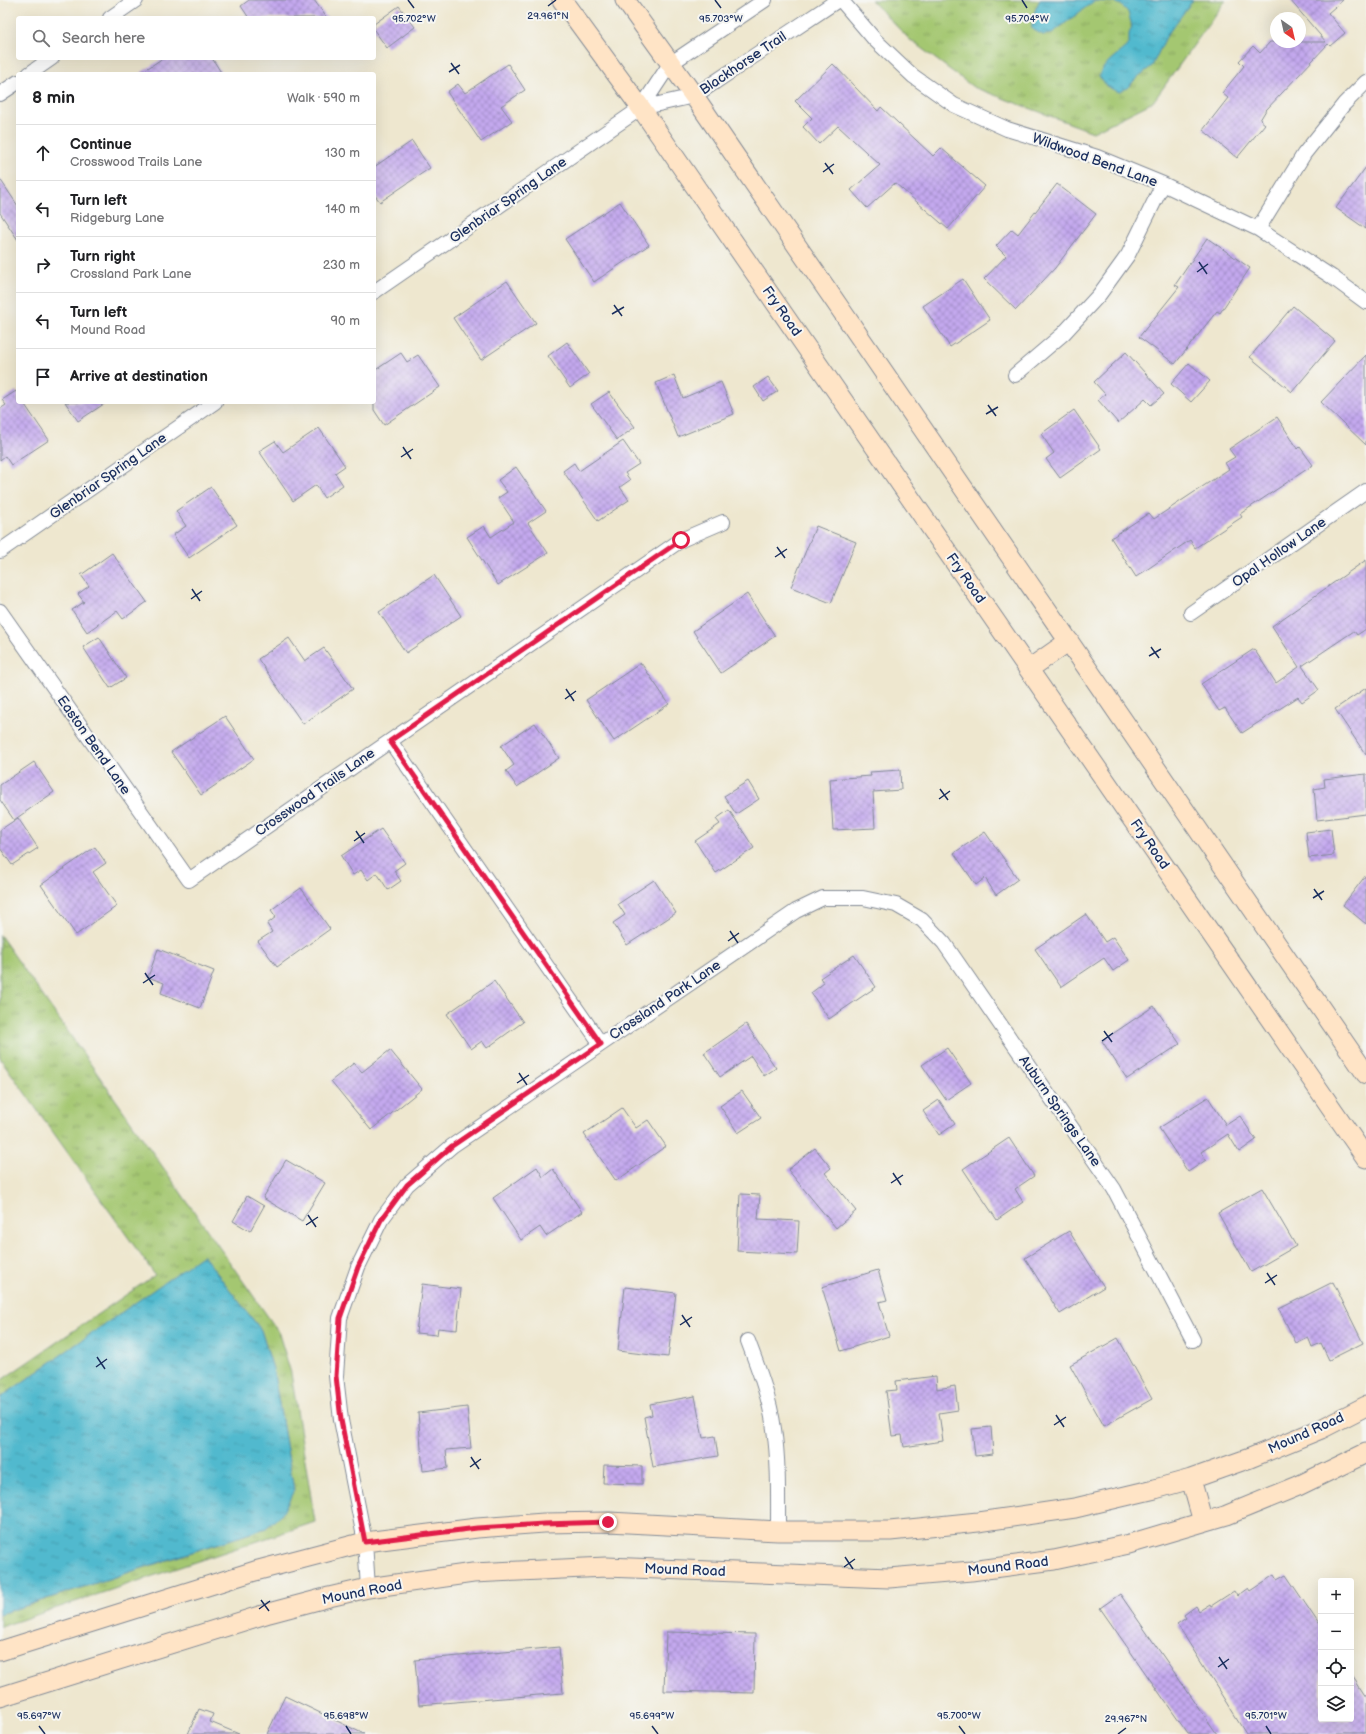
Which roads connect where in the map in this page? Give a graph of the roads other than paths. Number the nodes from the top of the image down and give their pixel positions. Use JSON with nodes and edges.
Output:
{"nodes":[{"id":1,"x":136,"y":0,"type":"edge"},
{"id":2,"x":562,"y":0,"type":"edge"},
{"id":3,"x":625,"y":0,"type":"edge"},
{"id":4,"x":766,"y":0,"type":"edge"},
{"id":5,"x":838,"y":0,"type":"edge"},
{"id":6,"x":841,"y":0,"type":"edge"},
{"id":7,"x":113,"y":16,"type":"edge"},
{"id":8,"x":49,"y":60,"type":"edge"},
{"id":9,"x":670,"y":64,"type":"junction"},
{"id":10,"x":32,"y":72,"type":"edge"},
{"id":11,"x":1366,"y":82,"type":"edge"},
{"id":12,"x":16,"y":83,"type":"edge"},
{"id":13,"x":0,"y":94,"type":"edge"},
{"id":14,"x":694,"y":96,"type":"junction"},
{"id":15,"x":641,"y":108,"type":"junction"},
{"id":16,"x":1163,"y":184,"type":"junction"},
{"id":17,"x":1258,"y":229,"type":"junction"},
{"id":18,"x":376,"y":291,"type":"edge"},
{"id":19,"x":1366,"y":302,"type":"edge"},
{"id":20,"x":1015,"y":375,"type":"dead end"},
{"id":21,"x":212,"y":404,"type":"edge"},
{"id":22,"x":1366,"y":491,"type":"edge"},
{"id":23,"x":724,"y":522,"type":"dead end"},
{"id":24,"x":0,"y":551,"type":"edge"},
{"id":25,"x":0,"y":611,"type":"edge"},
{"id":26,"x":1191,"y":613,"type":"dead end"},
{"id":27,"x":1069,"y":641,"type":"junction"},
{"id":28,"x":1029,"y":669,"type":"junction"},
{"id":29,"x":390,"y":741,"type":"junction"},
{"id":30,"x":189,"y":880,"type":"joint"},
{"id":31,"x":896,"y":905,"type":"joint"},
{"id":32,"x":601,"y":1044,"type":"junction"},
{"id":33,"x":1366,"y":1074,"type":"edge"},
{"id":34,"x":1366,"y":1158,"type":"edge"},
{"id":35,"x":1193,"y":1340,"type":"dead end"},
{"id":36,"x":748,"y":1341,"type":"dead end"},
{"id":37,"x":1366,"y":1406,"type":"edge"},
{"id":38,"x":1366,"y":1453,"type":"edge"},
{"id":39,"x":1191,"y":1479,"type":"junction"},
{"id":40,"x":1203,"y":1522,"type":"junction"},
{"id":41,"x":778,"y":1531,"type":"junction"},
{"id":42,"x":365,"y":1542,"type":"junction"},
{"id":43,"x":368,"y":1588,"type":"junction"},
{"id":44,"x":0,"y":1651,"type":"edge"},
{"id":45,"x":0,"y":1697,"type":"edge"}],
"edges":[{"from":1,"to":7,"type":"street"},
{"from":2,"to":15,"type":"street","name":"Fry Road"},
{"from":3,"to":9,"type":"street"},
{"from":4,"to":9,"type":"street"},
{"from":5,"to":14,"type":"street","name":"Blackhorse Trail"},
{"from":6,"to":16,"type":"street","name":"Wildwood Bend Lane"},
{"from":8,"to":10,"type":"street"},
{"from":9,"to":14,"type":"street"},
{"from":9,"to":15,"type":"street"},
{"from":11,"to":17,"type":"street"},
{"from":12,"to":13,"type":"street"},
{"from":14,"to":15,"type":"street","name":"Blackhorse Trail"},
{"from":14,"to":27,"type":"street"},
{"from":15,"to":18,"type":"street","name":"Glenbriar Spring Lane"},
{"from":15,"to":28,"type":"street","name":"Fry Road"},
{"from":16,"to":17,"type":"street","name":"Wildwood Bend Lane"},
{"from":16,"to":20,"type":"street"},
{"from":17,"to":19,"type":"street","name":"Wildwood Bend Lane"},
{"from":21,"to":24,"type":"street","name":"Glenbriar Spring Lane"},
{"from":22,"to":26,"type":"street","name":"Opal Hollow Lane"},
{"from":23,"to":29,"type":"street","name":"Crosswood Trails Lane"},
{"from":25,"to":30,"type":"street","name":"Easton Bend Lane"},
{"from":27,"to":28,"type":"street"},
{"from":27,"to":33,"type":"street"},
{"from":28,"to":34,"type":"street","name":"Fry Road"},
{"from":29,"to":30,"type":"street","name":"Crosswood Trails Lane"},
{"from":29,"to":32,"type":"street"},
{"from":31,"to":32,"type":"street","name":"Crossland Park Lane"},
{"from":31,"to":35,"type":"street","name":"Auburn Springs Lane"},
{"from":32,"to":42,"type":"street","name":"Crossland Park Lane"},
{"from":36,"to":41,"type":"street"},
{"from":37,"to":39,"type":"street","name":"Mound Road"},
{"from":38,"to":40,"type":"street","name":"Mound Road"},
{"from":39,"to":40,"type":"street"},
{"from":39,"to":41,"type":"street","name":"Mound Road"},
{"from":40,"to":43,"type":"street","name":"Mound Road"},
{"from":41,"to":42,"type":"street","name":"Mound Road"},
{"from":42,"to":43,"type":"street","name":"Crossland Park Lane"},
{"from":42,"to":44,"type":"street","name":"Mound Road"},
{"from":43,"to":45,"type":"street","name":"Mound Road"}]}
